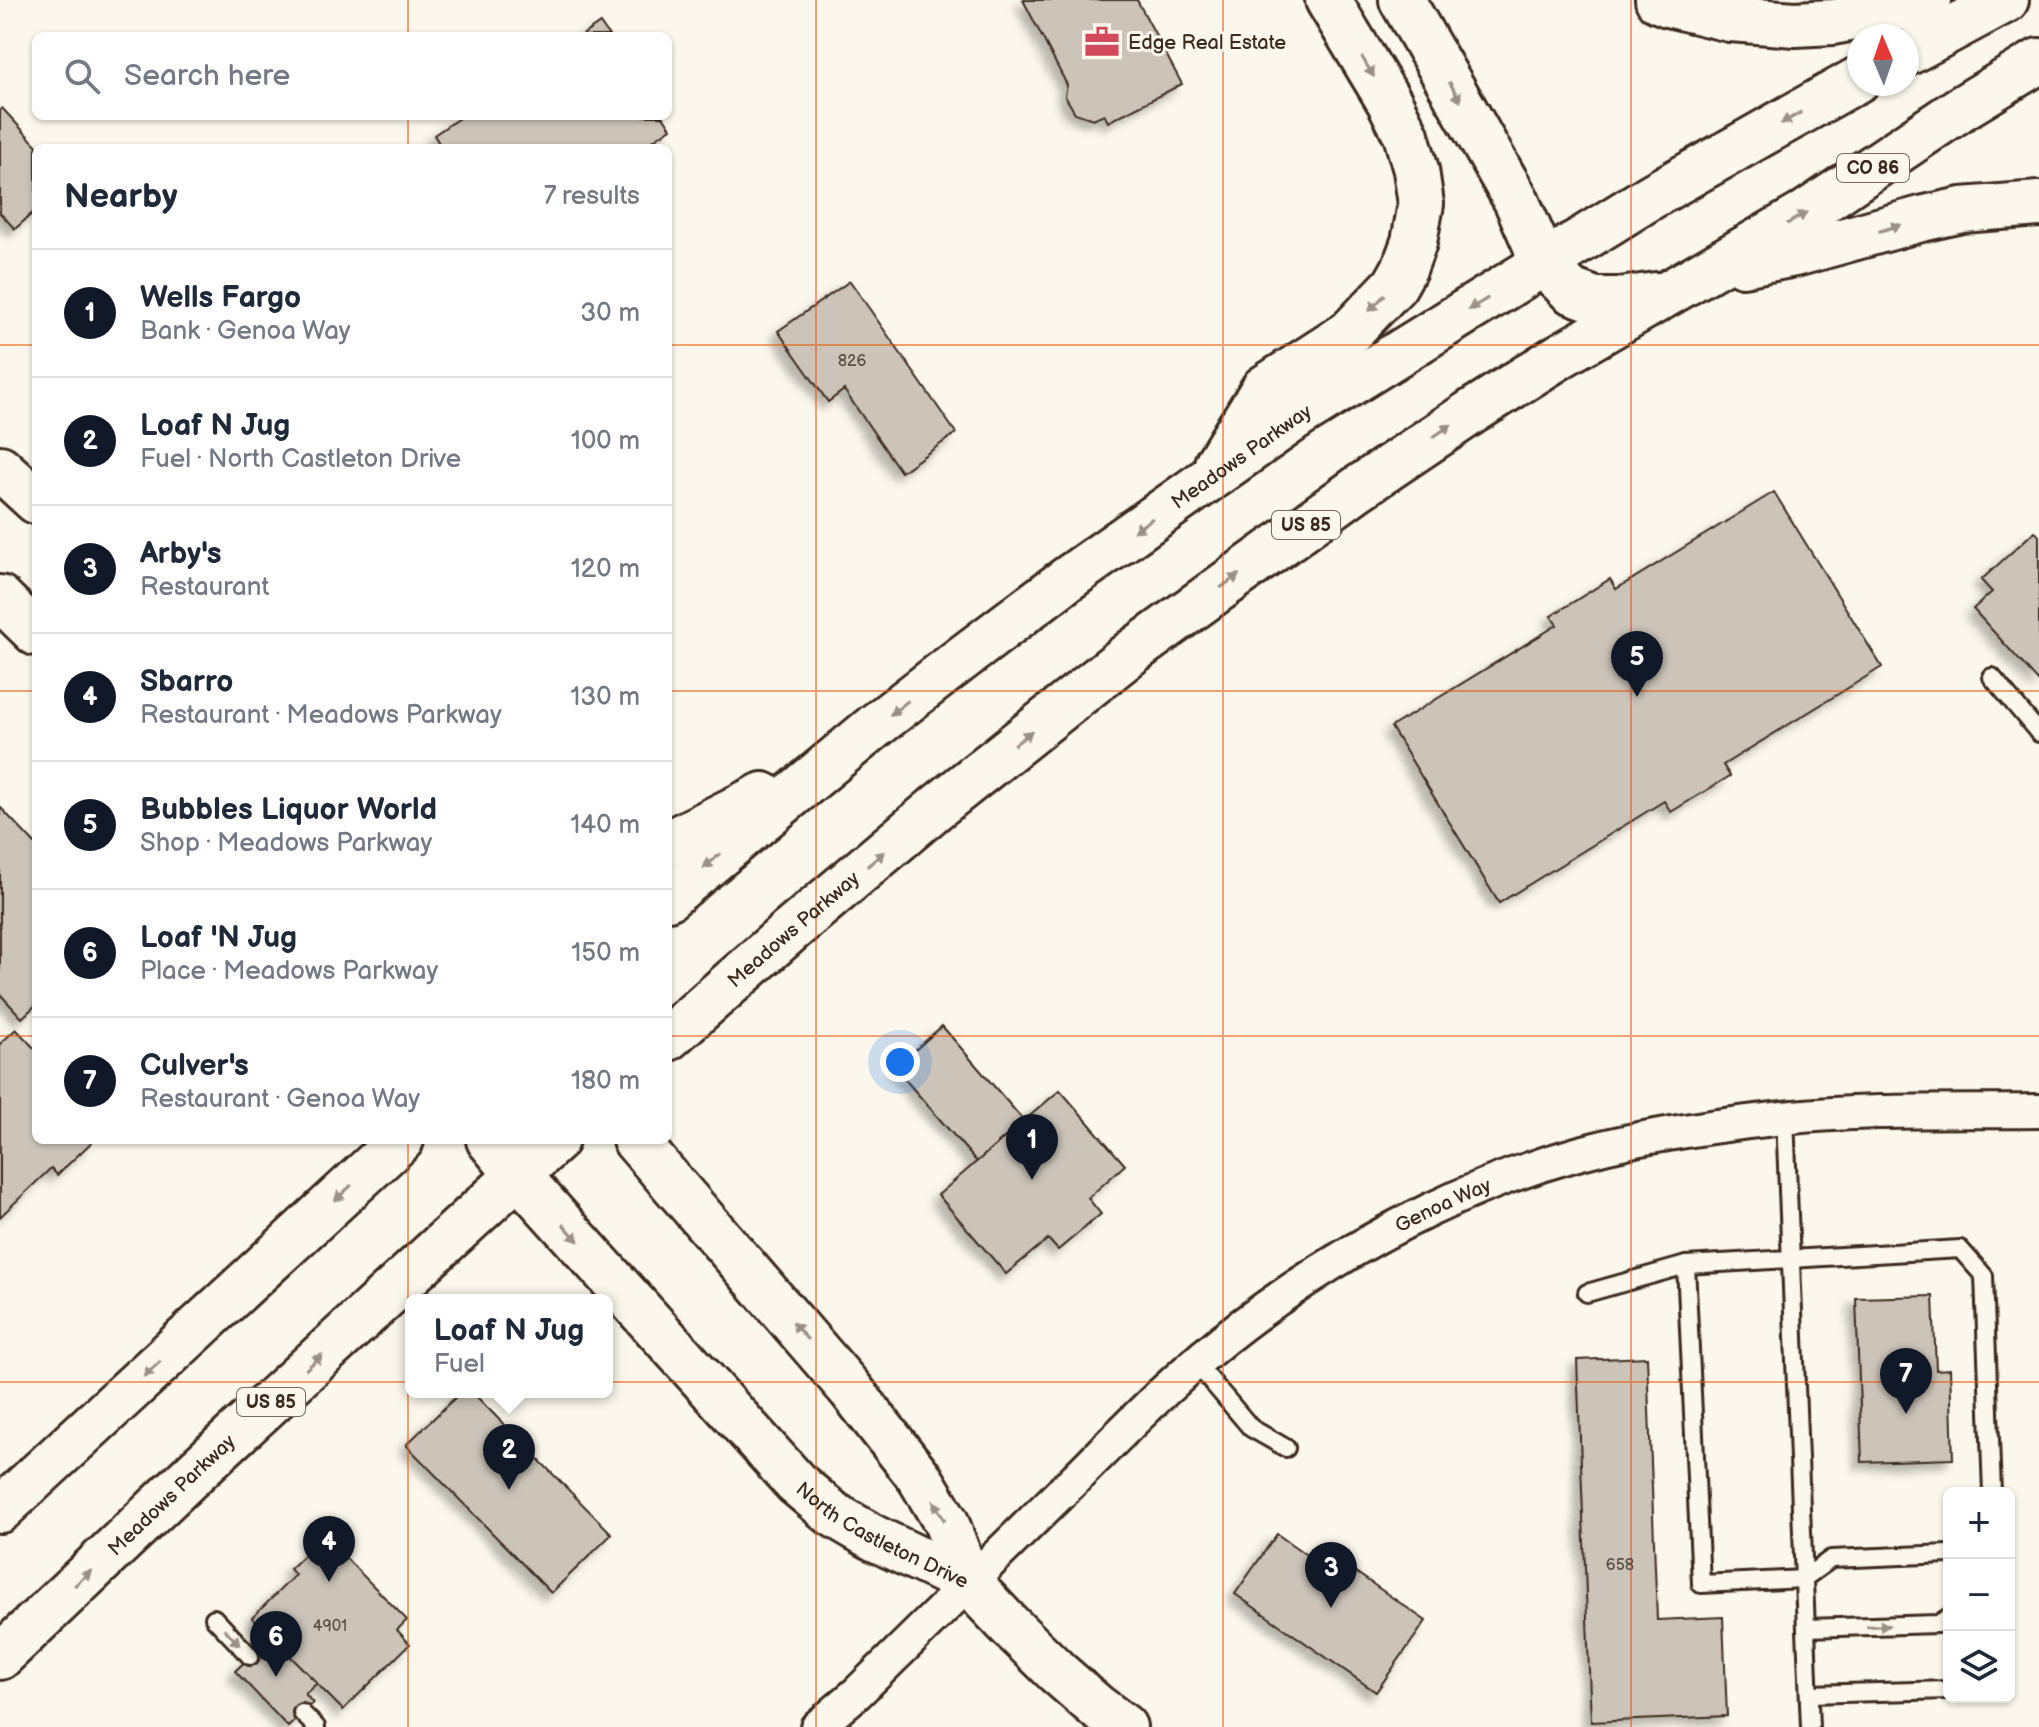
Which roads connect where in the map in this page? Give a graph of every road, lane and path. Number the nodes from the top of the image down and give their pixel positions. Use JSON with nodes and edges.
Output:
{"nodes":[{"id":1,"x":1328,"y":0,"type":"edge"},
{"id":2,"x":1402,"y":0,"type":"edge"},
{"id":3,"x":1658,"y":0,"type":"edge"},
{"id":4,"x":1929,"y":0,"type":"edge"},
{"id":5,"x":2006,"y":0,"type":"edge"},
{"id":6,"x":1919,"y":47,"type":"edge"},
{"id":7,"x":2039,"y":61,"type":"edge"},
{"id":8,"x":1847,"y":86,"type":"edge"},
{"id":9,"x":2039,"y":204,"type":"edge"},
{"id":10,"x":1544,"y":264,"type":"junction"},
{"id":11,"x":1688,"y":282,"type":"junction"},
{"id":12,"x":0,"y":468,"type":"edge"},
{"id":13,"x":1207,"y":480,"type":"junction"},
{"id":14,"x":32,"y":497,"type":"edge"},
{"id":15,"x":0,"y":598,"type":"edge"},
{"id":16,"x":32,"y":629,"type":"edge"},
{"id":17,"x":1992,"y":677,"type":"dead end"},
{"id":18,"x":2039,"y":733,"type":"edge"},
{"id":19,"x":837,"y":758,"type":"junction"},
{"id":20,"x":672,"y":841,"type":"edge"},
{"id":21,"x":672,"y":895,"type":"edge"},
{"id":22,"x":672,"y":1034,"type":"edge"},
{"id":23,"x":2039,"y":1111,"type":"edge"},
{"id":24,"x":1785,"y":1117,"type":"junction"},
{"id":25,"x":397,"y":1144,"type":"edge"},
{"id":26,"x":492,"y":1144,"type":"edge"},
{"id":27,"x":552,"y":1144,"type":"edge"},
{"id":28,"x":638,"y":1144,"type":"edge"},
{"id":29,"x":518,"y":1175,"type":"junction"},
{"id":30,"x":1792,"y":1259,"type":"junction"},
{"id":31,"x":1686,"y":1265,"type":"junction"},
{"id":32,"x":1587,"y":1293,"type":"dead end"},
{"id":33,"x":1196,"y":1363,"type":"junction"},
{"id":34,"x":1286,"y":1448,"type":"dead end"},
{"id":35,"x":1992,"y":1487,"type":"edge"},
{"id":36,"x":0,"y":1510,"type":"edge"},
{"id":37,"x":1943,"y":1554,"type":"edge"},
{"id":38,"x":1803,"y":1579,"type":"junction"},
{"id":39,"x":969,"y":1583,"type":"junction"},
{"id":40,"x":214,"y":1618,"type":"dead end"},
{"id":41,"x":1943,"y":1621,"type":"edge"},
{"id":42,"x":1806,"y":1628,"type":"junction"},
{"id":43,"x":250,"y":1656,"type":"dead end"},
{"id":44,"x":0,"y":1657,"type":"edge"},
{"id":45,"x":1943,"y":1690,"type":"edge"},
{"id":46,"x":1809,"y":1694,"type":"junction"},
{"id":47,"x":302,"y":1713,"type":"dead end"},
{"id":48,"x":316,"y":1727,"type":"edge"},
{"id":49,"x":817,"y":1727,"type":"edge"},
{"id":50,"x":1124,"y":1727,"type":"edge"},
{"id":51,"x":1810,"y":1727,"type":"edge"}],
"edges":[{"from":1,"to":13,"type":"main road","one_way":true},
{"from":2,"to":10,"type":"main road","one_way":true},
{"from":3,"to":4,"type":"main road"},
{"from":5,"to":6,"type":"main road"},
{"from":11,"to":7,"type":"main road","number":"CO 86","one_way":true},
{"from":8,"to":10,"type":"main road","name":"Meadows Parkway","one_way":true},
{"from":11,"to":9,"type":"main road","number":"US 85","one_way":true},
{"from":10,"to":11,"type":"main road"},
{"from":10,"to":13,"type":"main road","name":"Meadows Parkway","one_way":true},
{"from":22,"to":11,"type":"main road","name":"Meadows Parkway","number":"US 85","one_way":true},
{"from":12,"to":14,"type":"main road"},
{"from":13,"to":19,"type":"main road","name":"Meadows Parkway","one_way":true},
{"from":15,"to":16,"type":"main road"},
{"from":17,"to":18,"type":"lane"},
{"from":19,"to":20,"type":"main road"},
{"from":19,"to":21,"type":"main road","name":"Meadows Parkway","one_way":true},
{"from":23,"to":24,"type":"street","name":"Genoa Way"},
{"from":24,"to":30,"type":"lane"},
{"from":24,"to":33,"type":"street","name":"Genoa Way"},
{"from":25,"to":36,"type":"main road","one_way":true},
{"from":26,"to":29,"type":"main road","name":"North Castleton Drive"},
{"from":27,"to":29,"type":"main road","name":"Meadows Parkway","number":"US 85"},
{"from":39,"to":28,"type":"main road","name":"North Castleton Drive","one_way":true},
{"from":29,"to":39,"type":"main road","name":"North Castleton Drive","one_way":true},
{"from":44,"to":29,"type":"main road","name":"Meadows Parkway","number":"US 85","one_way":true},
{"from":30,"to":31,"type":"lane"},
{"from":30,"to":35,"type":"lane"},
{"from":30,"to":38,"type":"lane"},
{"from":31,"to":32,"type":"lane"},
{"from":31,"to":38,"type":"lane"},
{"from":33,"to":34,"type":"lane"},
{"from":33,"to":39,"type":"street","name":"Genoa Way"},
{"from":37,"to":38,"type":"lane"},
{"from":38,"to":42,"type":"lane"},
{"from":39,"to":49,"type":"street","name":"Genoa Way"},
{"from":39,"to":50,"type":"main road"},
{"from":40,"to":43,"type":"lane","one_way":true},
{"from":42,"to":41,"type":"lane","one_way":true},
{"from":42,"to":46,"type":"lane"},
{"from":45,"to":46,"type":"lane"},
{"from":46,"to":51,"type":"lane"},
{"from":47,"to":48,"type":"lane"}]}
